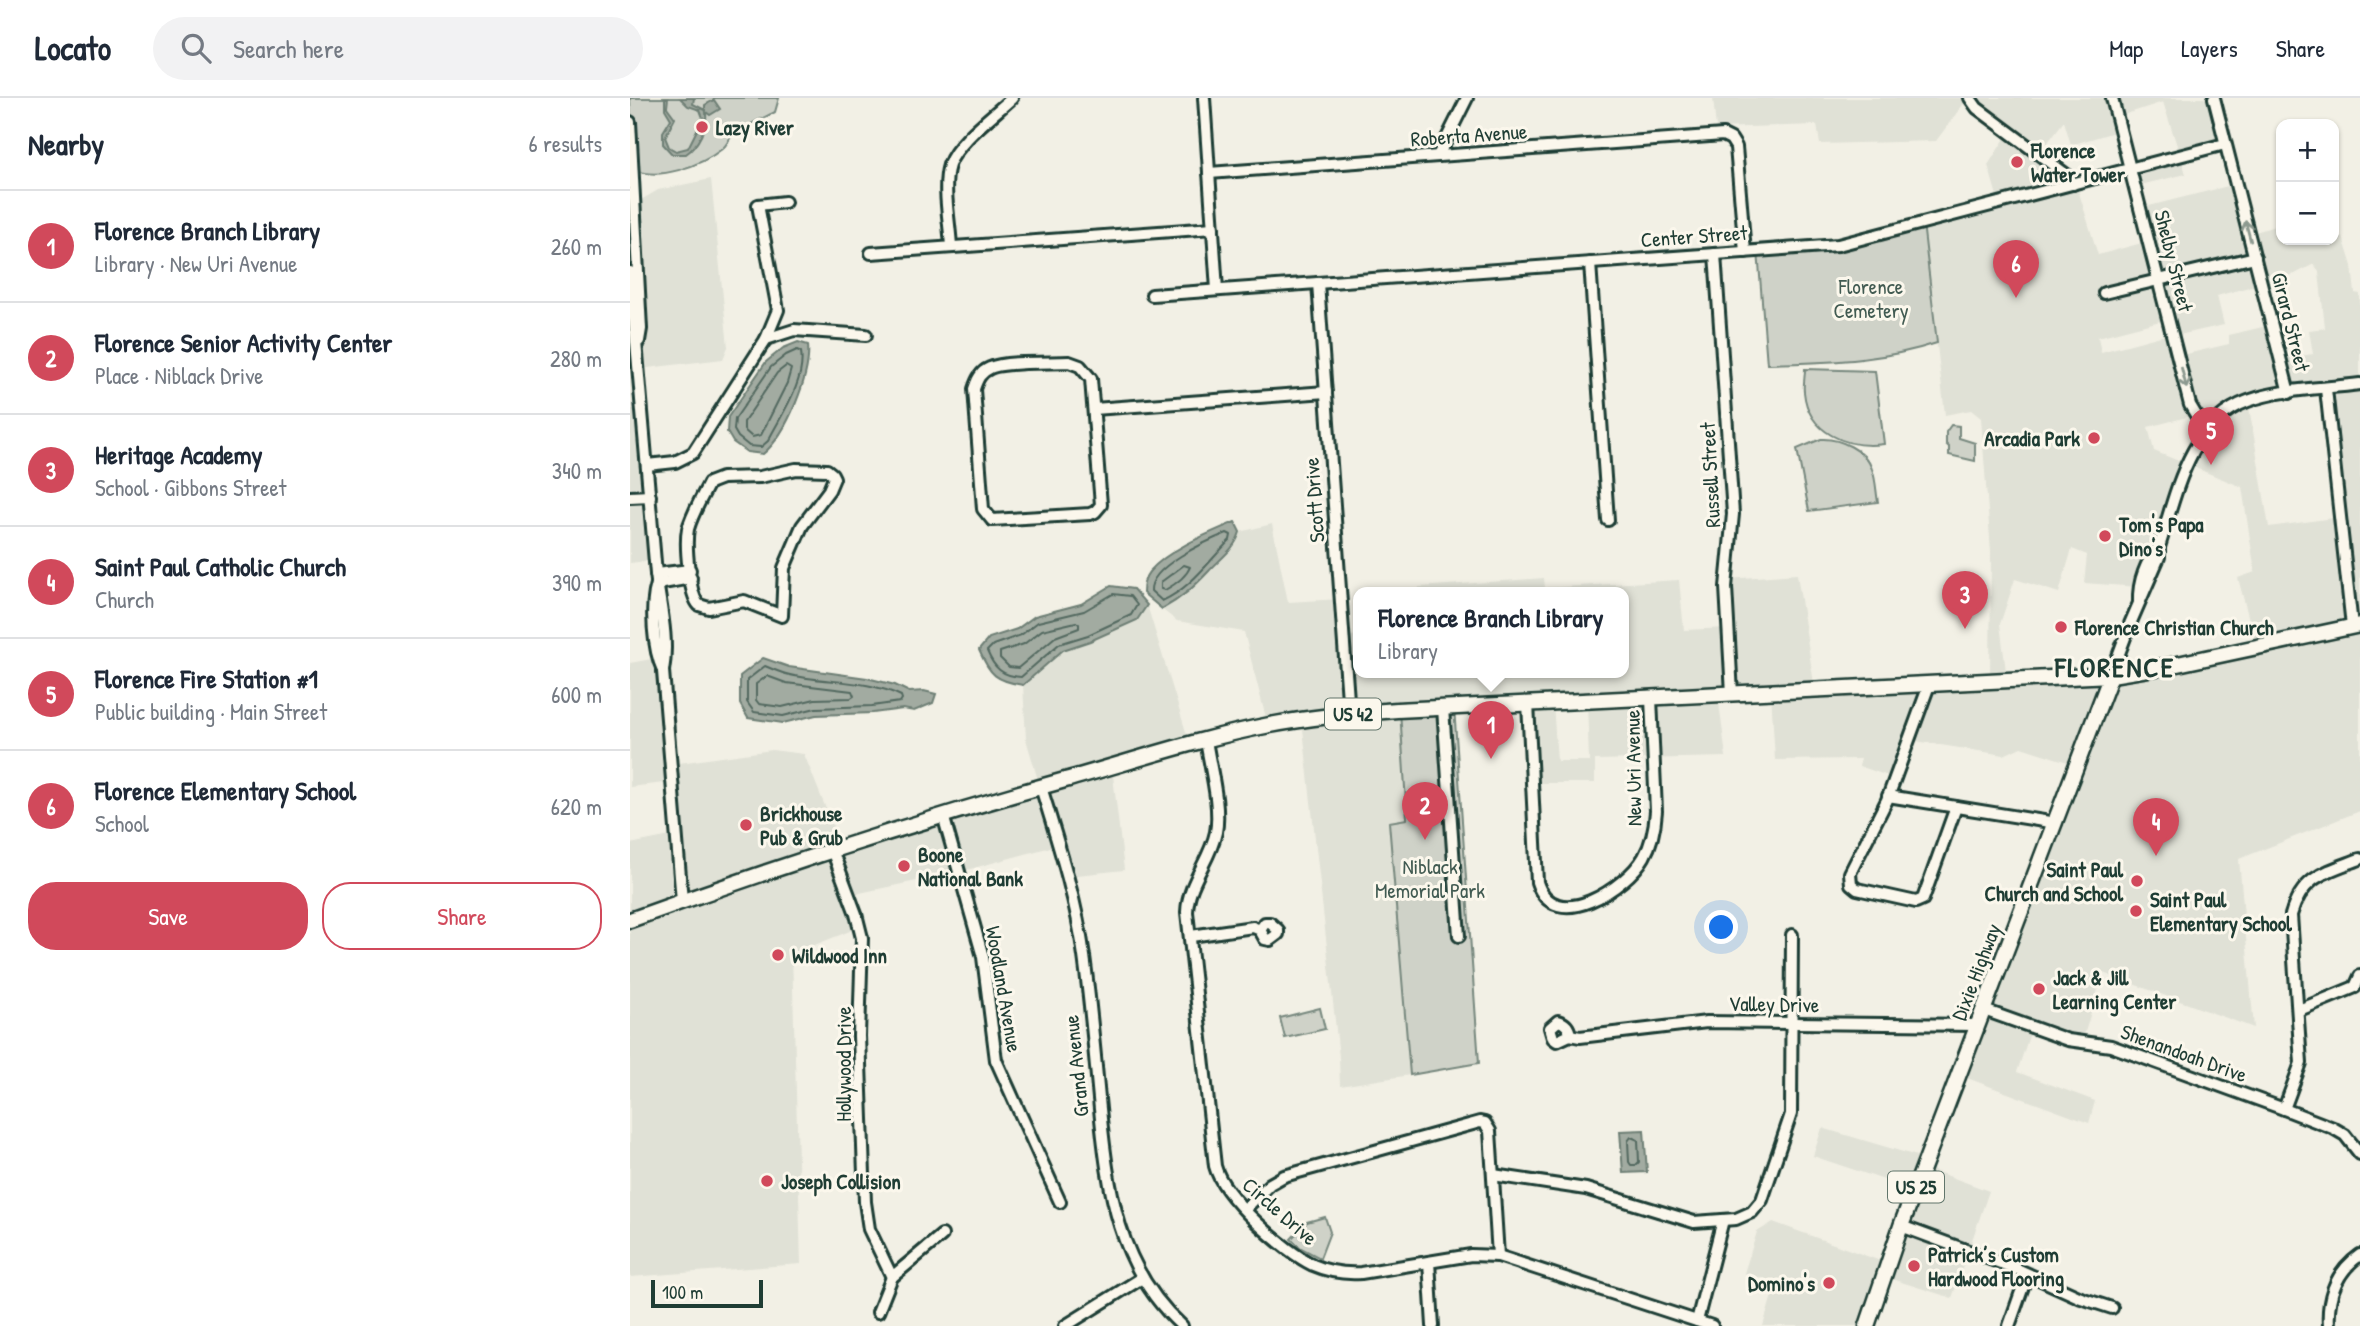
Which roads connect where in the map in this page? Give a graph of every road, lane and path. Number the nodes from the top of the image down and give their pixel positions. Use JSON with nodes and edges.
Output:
{"nodes":[{"id":1,"x":1012,"y":98,"type":"edge"},
{"id":2,"x":1204,"y":98,"type":"edge"},
{"id":3,"x":1467,"y":98,"type":"edge"},
{"id":4,"x":1970,"y":98,"type":"edge"},
{"id":5,"x":2112,"y":98,"type":"edge"},
{"id":6,"x":2228,"y":98,"type":"edge"},
{"id":7,"x":2215,"y":100,"type":"edge"},
{"id":8,"x":630,"y":122,"type":"edge"},
{"id":9,"x":2225,"y":144,"type":"junction"},
{"id":10,"x":1438,"y":156,"type":"junction"},
{"id":11,"x":2131,"y":167,"type":"junction"},
{"id":12,"x":1209,"y":173,"type":"junction"},
{"id":13,"x":2073,"y":184,"type":"junction"},
{"id":14,"x":785,"y":202,"type":"dead end"},
{"id":15,"x":1213,"y":228,"type":"junction"},
{"id":16,"x":633,"y":229,"type":"edge"},
{"id":17,"x":951,"y":247,"type":"junction"},
{"id":18,"x":1745,"y":252,"type":"junction"},
{"id":19,"x":871,"y":253,"type":"dead end"},
{"id":20,"x":1715,"y":254,"type":"junction"},
{"id":21,"x":2255,"y":257,"type":"junction"},
{"id":22,"x":1590,"y":263,"type":"junction"},
{"id":23,"x":630,"y":272,"type":"edge"},
{"id":24,"x":2158,"y":279,"type":"junction"},
{"id":25,"x":1318,"y":283,"type":"junction"},
{"id":26,"x":1217,"y":290,"type":"junction"},
{"id":27,"x":2104,"y":293,"type":"dead end"},
{"id":28,"x":1153,"y":295,"type":"dead end"},
{"id":29,"x":778,"y":310,"type":"junction"},
{"id":30,"x":794,"y":330,"type":"junction"},
{"id":31,"x":866,"y":335,"type":"dead end"},
{"id":32,"x":766,"y":339,"type":"junction"},
{"id":33,"x":634,"y":348,"type":"edge"},
{"id":34,"x":2360,"y":384,"type":"edge"},
{"id":35,"x":2326,"y":389,"type":"junction"},
{"id":36,"x":1326,"y":392,"type":"junction"},
{"id":37,"x":2289,"y":393,"type":"junction"},
{"id":38,"x":1094,"y":409,"type":"junction"},
{"id":39,"x":2209,"y":429,"type":"junction"},
{"id":40,"x":647,"y":465,"type":"junction"},
{"id":41,"x":650,"y":496,"type":"junction"},
{"id":42,"x":630,"y":497,"type":"edge"},
{"id":43,"x":1608,"y":520,"type":"dead end"},
{"id":44,"x":690,"y":574,"type":"junction"},
{"id":45,"x":657,"y":579,"type":"junction"},
{"id":46,"x":2356,"y":626,"type":"edge"},
{"id":47,"x":2111,"y":675,"type":"junction"},
{"id":48,"x":1929,"y":685,"type":"junction"},
{"id":49,"x":1732,"y":694,"type":"junction"},
{"id":50,"x":1651,"y":698,"type":"junction"},
{"id":51,"x":1528,"y":704,"type":"junction"},
{"id":52,"x":1443,"y":708,"type":"junction"},
{"id":53,"x":1349,"y":714,"type":"junction"},
{"id":54,"x":1206,"y":740,"type":"junction"},
{"id":55,"x":1041,"y":787,"type":"junction"},
{"id":56,"x":1888,"y":796,"type":"junction"},
{"id":57,"x":1956,"y":807,"type":"junction"},
{"id":58,"x":943,"y":815,"type":"junction"},
{"id":59,"x":2056,"y":823,"type":"junction"},
{"id":60,"x":832,"y":850,"type":"junction"},
{"id":61,"x":2360,"y":859,"type":"edge"},
{"id":62,"x":682,"y":901,"type":"junction"},
{"id":63,"x":630,"y":920,"type":"edge"},
{"id":64,"x":1260,"y":930,"type":"dead end"},
{"id":65,"x":1792,"y":935,"type":"dead end"},
{"id":66,"x":1191,"y":936,"type":"junction"},
{"id":67,"x":1459,"y":936,"type":"dead end"},
{"id":68,"x":2360,"y":976,"type":"edge"},
{"id":69,"x":2358,"y":989,"type":"edge"},
{"id":70,"x":1984,"y":1010,"type":"junction"},
{"id":71,"x":2299,"y":1010,"type":"junction"},
{"id":72,"x":1791,"y":1024,"type":"junction"},
{"id":73,"x":1978,"y":1025,"type":"junction"},
{"id":74,"x":1570,"y":1035,"type":"dead end"},
{"id":75,"x":2284,"y":1109,"type":"junction"},
{"id":76,"x":2360,"y":1154,"type":"edge"},
{"id":77,"x":1493,"y":1175,"type":"junction"},
{"id":78,"x":1060,"y":1202,"type":"dead end"},
{"id":79,"x":1245,"y":1209,"type":"junction"},
{"id":80,"x":1723,"y":1220,"type":"junction"},
{"id":81,"x":1901,"y":1226,"type":"junction"},
{"id":82,"x":942,"y":1235,"type":"dead end"},
{"id":83,"x":2360,"y":1255,"type":"edge"},
{"id":84,"x":1498,"y":1256,"type":"junction"},
{"id":85,"x":1429,"y":1262,"type":"junction"},
{"id":86,"x":2027,"y":1275,"type":"junction"},
{"id":87,"x":892,"y":1277,"type":"junction"},
{"id":88,"x":1142,"y":1278,"type":"junction"},
{"id":89,"x":2112,"y":1308,"type":"dead end"},
{"id":90,"x":878,"y":1312,"type":"dead end"},
{"id":91,"x":1697,"y":1321,"type":"junction"},
{"id":92,"x":1065,"y":1326,"type":"edge"},
{"id":93,"x":1182,"y":1326,"type":"edge"},
{"id":94,"x":1433,"y":1326,"type":"edge"},
{"id":95,"x":1712,"y":1326,"type":"edge"},
{"id":96,"x":1867,"y":1326,"type":"edge"},
{"id":97,"x":2009,"y":1326,"type":"edge"},
{"id":98,"x":2329,"y":1326,"type":"edge"}],
"edges":[{"from":1,"to":17,"type":"street"},
{"from":2,"to":12,"type":"street"},
{"from":3,"to":10,"type":"street"},
{"from":4,"to":13,"type":"street"},
{"from":5,"to":11,"type":"street","name":"Shelby Street"},
{"from":6,"to":7,"type":"street"},
{"from":7,"to":9,"type":"street","name":"Girard Street"},
{"from":8,"to":16,"type":"street"},
{"from":9,"to":11,"type":"street","name":"Center Street"},
{"from":21,"to":9,"type":"street","name":"Girard Street","one_way":true},
{"from":10,"to":12,"type":"street","name":"Roberta Avenue"},
{"from":10,"to":18,"type":"street","name":"Roberta Avenue"},
{"from":11,"to":13,"type":"street","name":"Center Street"},
{"from":11,"to":24,"type":"street","name":"Shelby Street"},
{"from":12,"to":15,"type":"street"},
{"from":13,"to":18,"type":"street","name":"Center Street"},
{"from":14,"to":29,"type":"street"},
{"from":15,"to":17,"type":"street"},
{"from":15,"to":26,"type":"street"},
{"from":16,"to":33,"type":"street"},
{"from":17,"to":19,"type":"street"},
{"from":18,"to":20,"type":"street","name":"Center Street"},
{"from":20,"to":22,"type":"street","name":"Center Street"},
{"from":20,"to":49,"type":"street","name":"Russell Street"},
{"from":21,"to":24,"type":"street"},
{"from":21,"to":37,"type":"street","name":"Girard Street"},
{"from":22,"to":25,"type":"street","name":"Center Street"},
{"from":22,"to":43,"type":"street"},
{"from":23,"to":33,"type":"street"},
{"from":24,"to":27,"type":"street"},
{"from":24,"to":39,"type":"street","name":"Shelby Street","one_way":true},
{"from":25,"to":26,"type":"street","name":"Center Street"},
{"from":25,"to":36,"type":"street","name":"Scott Drive"},
{"from":26,"to":28,"type":"street","name":"Center Street"},
{"from":29,"to":30,"type":"street"},
{"from":29,"to":32,"type":"street"},
{"from":30,"to":31,"type":"street"},
{"from":30,"to":32,"type":"street"},
{"from":32,"to":40,"type":"street"},
{"from":33,"to":40,"type":"street"},
{"from":34,"to":35,"type":"street"},
{"from":35,"to":37,"type":"street"},
{"from":35,"to":46,"type":"street"},
{"from":36,"to":38,"type":"street"},
{"from":36,"to":53,"type":"street","name":"Scott Drive"},
{"from":37,"to":39,"type":"street"},
{"from":38,"to":38,"type":"street"},
{"from":39,"to":47,"type":"street"},
{"from":40,"to":41,"type":"street"},
{"from":41,"to":42,"type":"street"},
{"from":41,"to":45,"type":"street"},
{"from":44,"to":44,"type":"street"},
{"from":44,"to":45,"type":"street"},
{"from":45,"to":62,"type":"street"},
{"from":46,"to":47,"type":"main road"},
{"from":47,"to":48,"type":"main road","number":"US 42"},
{"from":47,"to":59,"type":"main road","name":"Dixie Highway","number":"US 25"},
{"from":48,"to":49,"type":"main road","number":"US 42"},
{"from":48,"to":56,"type":"street"},
{"from":49,"to":50,"type":"main road","number":"US 42"},
{"from":50,"to":51,"type":"main road","number":"US 42"},
{"from":50,"to":51,"type":"street","name":"New Uri Avenue"},
{"from":51,"to":52,"type":"main road","number":"US 42"},
{"from":52,"to":53,"type":"main road","number":"US 42"},
{"from":52,"to":67,"type":"street"},
{"from":53,"to":54,"type":"main road","number":"US 42"},
{"from":54,"to":55,"type":"main road","number":"US 42"},
{"from":54,"to":66,"type":"street","name":"Circle Drive"},
{"from":55,"to":58,"type":"main road","number":"US 42"},
{"from":55,"to":88,"type":"street","name":"Grand Avenue"},
{"from":56,"to":57,"type":"street"},
{"from":56,"to":57,"type":"street"},
{"from":57,"to":59,"type":"street"},
{"from":58,"to":60,"type":"main road","number":"US 42"},
{"from":58,"to":78,"type":"street","name":"Woodland Avenue"},
{"from":59,"to":70,"type":"main road","name":"Dixie Highway","number":"US 25"},
{"from":60,"to":62,"type":"main road","number":"US 42"},
{"from":60,"to":87,"type":"street","name":"Hollywood Drive"},
{"from":61,"to":71,"type":"street"},
{"from":62,"to":63,"type":"main road","number":"US 42"},
{"from":64,"to":66,"type":"street"},
{"from":65,"to":72,"type":"street"},
{"from":66,"to":79,"type":"street","name":"Circle Drive"},
{"from":68,"to":69,"type":"street"},
{"from":69,"to":71,"type":"street"},
{"from":70,"to":73,"type":"main road","name":"Dixie Highway","number":"US 25"},
{"from":70,"to":75,"type":"street","name":"Shenandoah Drive"},
{"from":71,"to":75,"type":"street"},
{"from":72,"to":73,"type":"street","name":"Valley Drive"},
{"from":72,"to":74,"type":"street","name":"Valley Drive"},
{"from":72,"to":80,"type":"street"},
{"from":73,"to":81,"type":"main road","name":"Dixie Highway","number":"US 25"},
{"from":75,"to":76,"type":"street","name":"Shenandoah Drive"},
{"from":77,"to":79,"type":"street"},
{"from":77,"to":80,"type":"street"},
{"from":77,"to":84,"type":"street"},
{"from":79,"to":85,"type":"street","name":"Circle Drive"},
{"from":80,"to":91,"type":"street"},
{"from":81,"to":86,"type":"street"},
{"from":81,"to":96,"type":"main road","name":"Dixie Highway","number":"US 25"},
{"from":82,"to":87,"type":"street"},
{"from":83,"to":98,"type":"street"},
{"from":84,"to":85,"type":"street","name":"Circle Drive"},
{"from":84,"to":91,"type":"street","name":"Circle Drive"},
{"from":85,"to":94,"type":"street"},
{"from":86,"to":89,"type":"street"},
{"from":86,"to":97,"type":"street"},
{"from":87,"to":90,"type":"street"},
{"from":88,"to":92,"type":"street"},
{"from":88,"to":93,"type":"street","name":"Grand Avenue"},
{"from":91,"to":95,"type":"street","name":"Circle Drive"}]}
